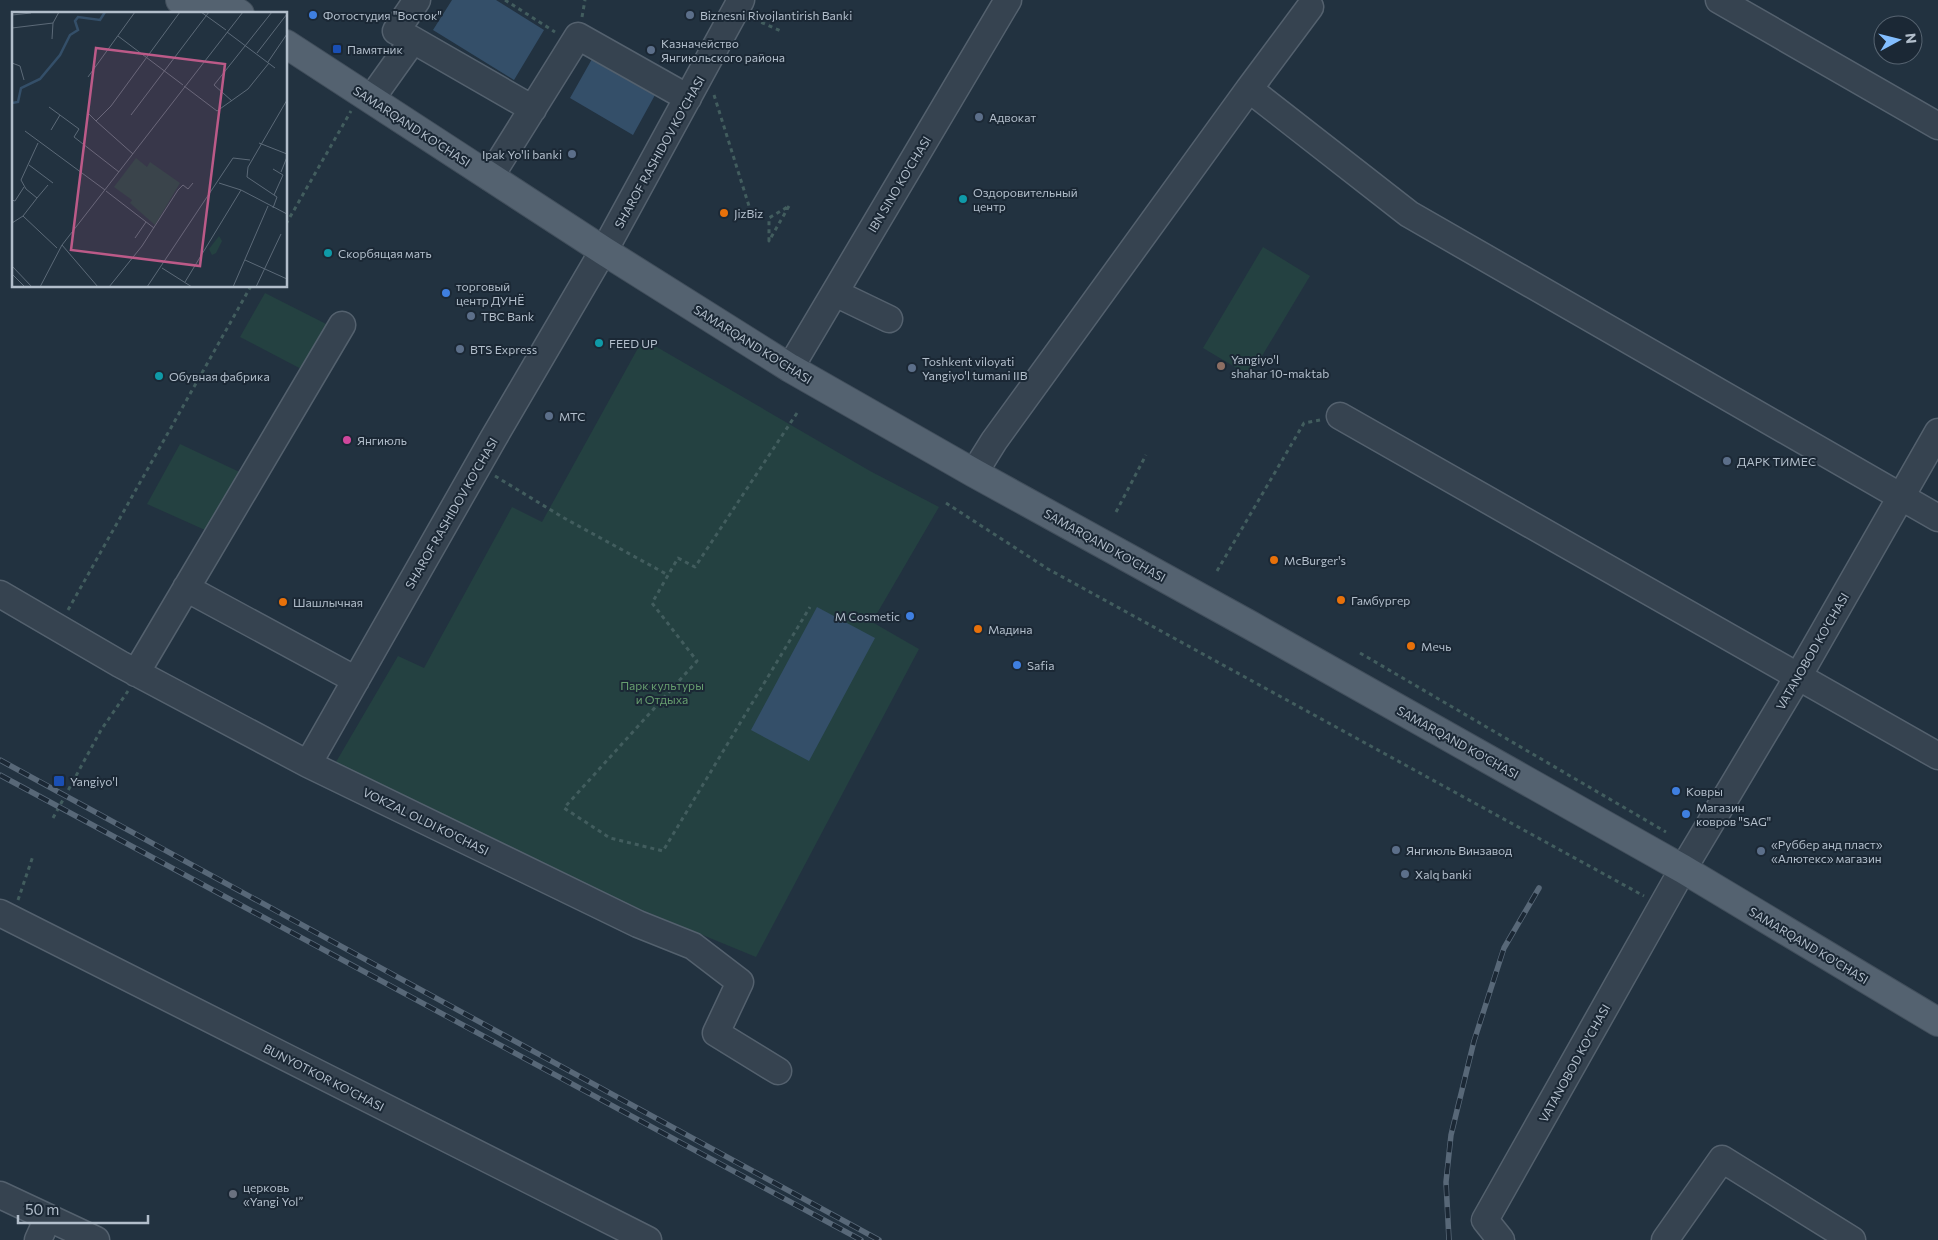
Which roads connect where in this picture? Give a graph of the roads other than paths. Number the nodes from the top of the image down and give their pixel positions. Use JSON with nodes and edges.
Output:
{"nodes":[{"id":1,"x":180,"y":0,"type":"edge"},
{"id":2,"x":219,"y":0,"type":"edge"},
{"id":3,"x":417,"y":0,"type":"edge"},
{"id":4,"x":1008,"y":0,"type":"edge"},
{"id":5,"x":1719,"y":0,"type":"edge"},
{"id":6,"x":738,"y":5,"type":"edge"},
{"id":7,"x":1310,"y":7,"type":"dead end"},
{"id":8,"x":199,"y":12,"type":"edge"},
{"id":9,"x":237,"y":12,"type":"edge"},
{"id":10,"x":413,"y":40,"type":"junction"},
{"id":11,"x":288,"y":46,"type":"edge"},
{"id":12,"x":288,"y":68,"type":"edge"},
{"id":13,"x":1249,"y":89,"type":"junction"},
{"id":14,"x":688,"y":98,"type":"junction"},
{"id":15,"x":362,"y":104,"type":"junction"},
{"id":16,"x":532,"y":109,"type":"junction"},
{"id":17,"x":1938,"y":126,"type":"edge"},
{"id":18,"x":490,"y":177,"type":"junction"},
{"id":19,"x":600,"y":257,"type":"junction"},
{"id":20,"x":835,"y":293,"type":"junction"},
{"id":21,"x":889,"y":319,"type":"dead end"},
{"id":22,"x":342,"y":324,"type":"dead end"},
{"id":23,"x":790,"y":368,"type":"junction"},
{"id":24,"x":1340,"y":416,"type":"road end"},
{"id":25,"x":1938,"y":432,"type":"edge"},
{"id":26,"x":971,"y":479,"type":"junction"},
{"id":27,"x":1901,"y":497,"type":"junction"},
{"id":28,"x":1938,"y":518,"type":"edge"},
{"id":29,"x":186,"y":588,"type":"junction"},
{"id":30,"x":0,"y":594,"type":"edge"},
{"id":31,"x":139,"y":674,"type":"junction"},
{"id":32,"x":1799,"y":675,"type":"junction"},
{"id":33,"x":356,"y":680,"type":"junction"},
{"id":34,"x":1938,"y":756,"type":"edge"},
{"id":35,"x":308,"y":764,"type":"junction"},
{"id":36,"x":1679,"y":877,"type":"junction"},
{"id":37,"x":6,"y":916,"type":"edge"},
{"id":38,"x":1938,"y":1022,"type":"edge"},
{"id":39,"x":1938,"y":1042,"type":"edge"},
{"id":40,"x":778,"y":1071,"type":"dead end"},
{"id":41,"x":0,"y":1195,"type":"edge"},
{"id":42,"x":43,"y":1229,"type":"edge"},
{"id":43,"x":96,"y":1240,"type":"edge"},
{"id":44,"x":648,"y":1240,"type":"edge"},
{"id":45,"x":1501,"y":1240,"type":"edge"},
{"id":46,"x":1665,"y":1240,"type":"edge"},
{"id":47,"x":1852,"y":1240,"type":"edge"}],
"edges":[{"from":1,"to":8,"type":"main road"},
{"from":2,"to":9,"type":"main road"},
{"from":3,"to":10,"type":"street"},
{"from":4,"to":20,"type":"street","name":"IBN SINO KO'CHASI"},
{"from":5,"to":17,"type":"street"},
{"from":6,"to":14,"type":"street","name":"SHAROF RASHIDOV KO’CHASI"},
{"from":7,"to":13,"type":"street"},
{"from":10,"to":15,"type":"street"},
{"from":10,"to":16,"type":"street"},
{"from":11,"to":15,"type":"main road","name":"SAMARQAND KO'CHASI"},
{"from":12,"to":15,"type":"main road","name":"SAMARQAND KO'CHASI"},
{"from":13,"to":26,"type":"street"},
{"from":13,"to":27,"type":"street"},
{"from":14,"to":16,"type":"street"},
{"from":14,"to":19,"type":"street","name":"SHAROF RASHIDOV KO’CHASI"},
{"from":15,"to":18,"type":"main road","name":"SAMARQAND KO'CHASI"},
{"from":15,"to":19,"type":"main road","name":"SAMARQAND KO'CHASI"},
{"from":16,"to":18,"type":"street"},
{"from":18,"to":19,"type":"main road","name":"SAMARQAND KO'CHASI"},
{"from":19,"to":23,"type":"main road","name":"SAMARQAND KO'CHASI"},
{"from":19,"to":26,"type":"main road","name":"SAMARQAND KO'CHASI"},
{"from":19,"to":33,"type":"street","name":"SHAROF RASHIDOV KO’CHASI"},
{"from":20,"to":21,"type":"street"},
{"from":20,"to":23,"type":"street","name":"IBN SINO KO'CHASI"},
{"from":22,"to":29,"type":"street"},
{"from":23,"to":26,"type":"main road","name":"SAMARQAND KO'CHASI"},
{"from":24,"to":32,"type":"street"},
{"from":25,"to":27,"type":"street","name":"VATANOBOD KO'CHASI"},
{"from":26,"to":36,"type":"main road","name":"SAMARQAND KO'CHASI"},
{"from":27,"to":28,"type":"street"},
{"from":27,"to":32,"type":"street","name":"VATANOBOD KO'CHASI"},
{"from":29,"to":31,"type":"street"},
{"from":29,"to":33,"type":"street"},
{"from":30,"to":31,"type":"street","name":"VOKZAL OLDI KO'CHASI"},
{"from":31,"to":35,"type":"street","name":"VOKZAL OLDI KO'CHASI"},
{"from":32,"to":34,"type":"street"},
{"from":32,"to":36,"type":"street","name":"VATANOBOD KO'CHASI"},
{"from":33,"to":35,"type":"street","name":"SHAROF RASHIDOV KO’CHASI"},
{"from":35,"to":40,"type":"street","name":"VOKZAL OLDI KO'CHASI"},
{"from":36,"to":38,"type":"main road","name":"SAMARQAND KO'CHASI"},
{"from":36,"to":39,"type":"main road","name":"SAMARQAND KO'CHASI"},
{"from":36,"to":45,"type":"street","name":"VATANOBOD KO'CHASI"},
{"from":37,"to":44,"type":"street","name":"BUNYOTKOR KO'CHASI"},
{"from":41,"to":42,"type":"street"},
{"from":42,"to":43,"type":"street"},
{"from":46,"to":47,"type":"street"}]}
